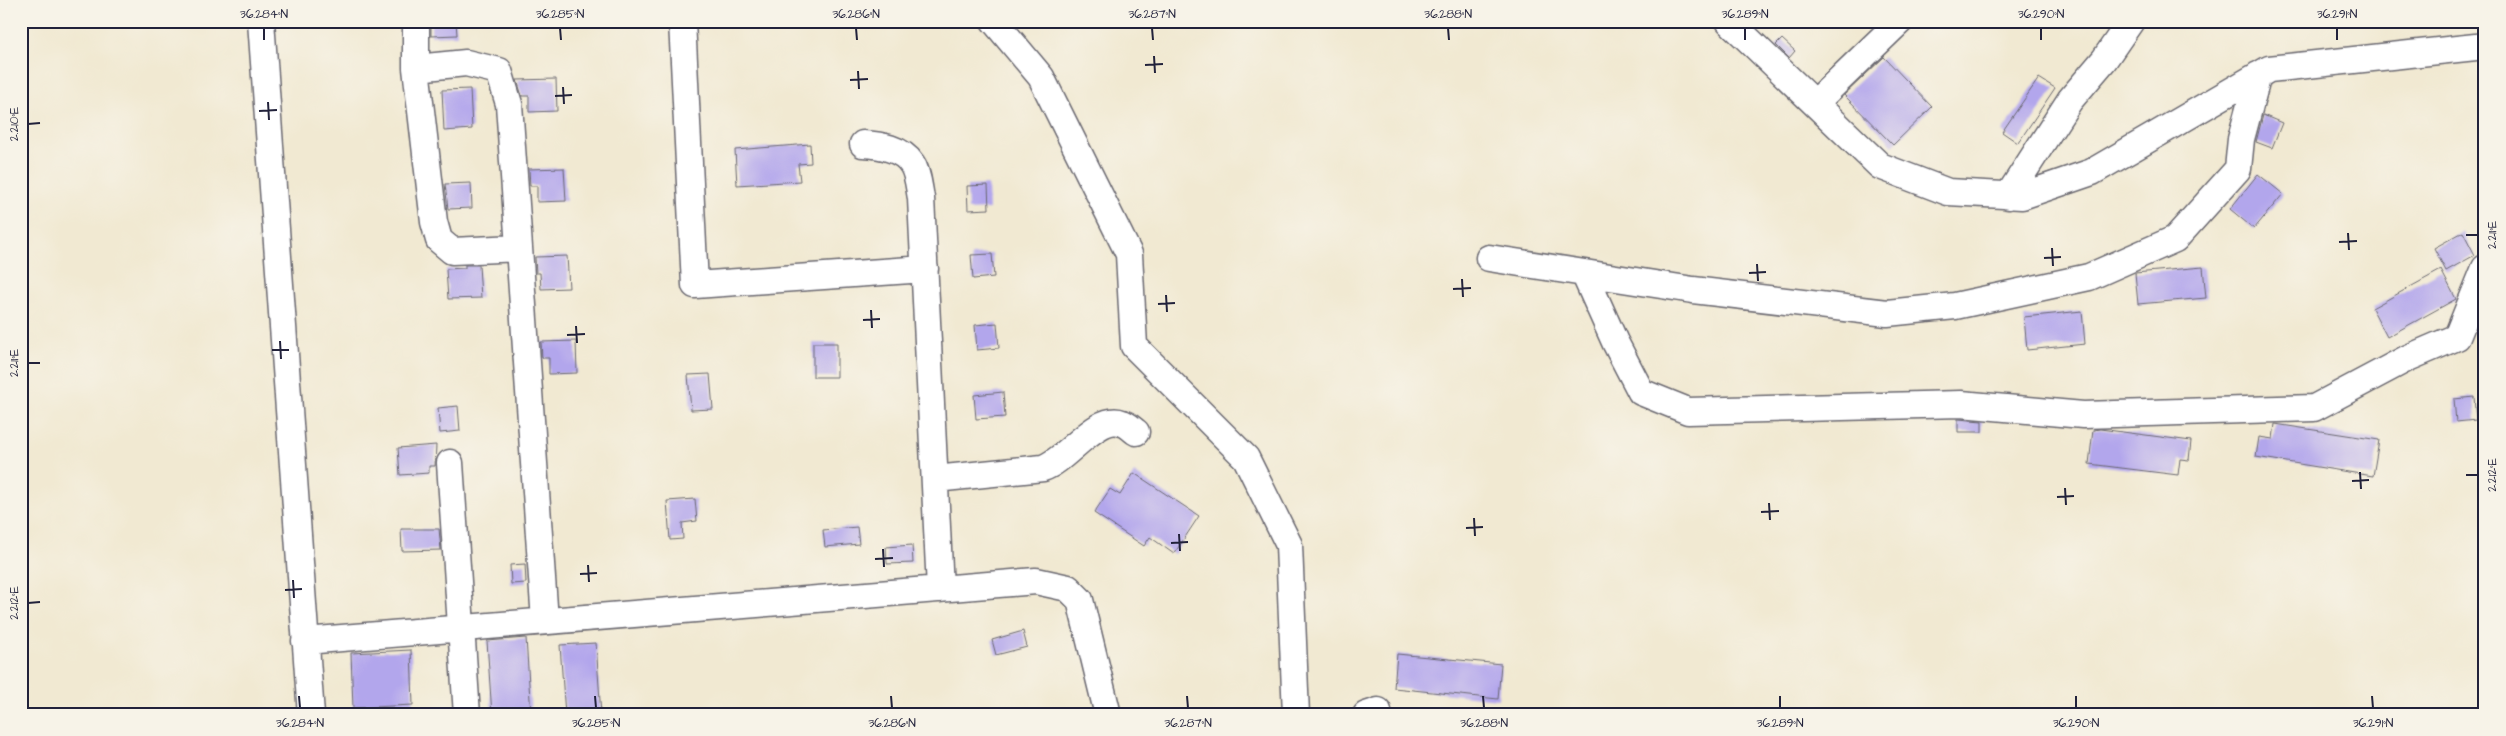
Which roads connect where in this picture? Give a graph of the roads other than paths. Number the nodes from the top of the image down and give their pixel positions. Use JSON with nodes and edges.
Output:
{"nodes":[{"id":1,"x":260,"y":21,"type":"edge"},
{"id":2,"x":416,"y":21,"type":"edge"},
{"id":3,"x":682,"y":21,"type":"edge"},
{"id":4,"x":994,"y":21,"type":"edge"},
{"id":5,"x":1729,"y":21,"type":"edge"},
{"id":6,"x":1900,"y":21,"type":"edge"},
{"id":7,"x":2131,"y":21,"type":"edge"},
{"id":8,"x":2485,"y":46,"type":"edge"},
{"id":9,"x":416,"y":68,"type":"junction"},
{"id":10,"x":2258,"y":75,"type":"junction"},
{"id":11,"x":1815,"y":103,"type":"junction"},
{"id":12,"x":863,"y":144,"type":"dead end"},
{"id":13,"x":2008,"y":196,"type":"junction"},
{"id":14,"x":519,"y":248,"type":"junction"},
{"id":15,"x":1489,"y":258,"type":"dead end"},
{"id":16,"x":2485,"y":268,"type":"edge"},
{"id":17,"x":925,"y":269,"type":"junction"},
{"id":18,"x":1584,"y":273,"type":"junction"},
{"id":19,"x":1136,"y":432,"type":"dead end"},
{"id":20,"x":450,"y":463,"type":"dead end"},
{"id":21,"x":935,"y":479,"type":"junction"},
{"id":22,"x":940,"y":588,"type":"junction"},
{"id":23,"x":546,"y":621,"type":"junction"},
{"id":24,"x":461,"y":628,"type":"junction"},
{"id":25,"x":305,"y":640,"type":"junction"},
{"id":26,"x":310,"y":715,"type":"edge"},
{"id":27,"x":467,"y":715,"type":"edge"},
{"id":28,"x":1108,"y":715,"type":"edge"},
{"id":29,"x":1296,"y":715,"type":"edge"}],
"edges":[{"from":1,"to":25,"type":"lane"},
{"from":2,"to":9,"type":"lane"},
{"from":3,"to":17,"type":"lane"},
{"from":4,"to":29,"type":"lane"},
{"from":5,"to":11,"type":"lane"},
{"from":6,"to":11,"type":"lane"},
{"from":7,"to":13,"type":"lane"},
{"from":8,"to":10,"type":"lane"},
{"from":9,"to":14,"type":"lane"},
{"from":9,"to":14,"type":"lane"},
{"from":10,"to":13,"type":"lane"},
{"from":10,"to":18,"type":"lane"},
{"from":11,"to":13,"type":"lane"},
{"from":12,"to":17,"type":"lane"},
{"from":14,"to":23,"type":"lane"},
{"from":15,"to":18,"type":"lane"},
{"from":16,"to":18,"type":"lane"},
{"from":17,"to":21,"type":"lane"},
{"from":19,"to":21,"type":"lane"},
{"from":20,"to":24,"type":"lane"},
{"from":21,"to":22,"type":"lane"},
{"from":22,"to":23,"type":"lane"},
{"from":22,"to":28,"type":"lane"},
{"from":23,"to":24,"type":"lane"},
{"from":24,"to":25,"type":"lane"},
{"from":24,"to":27,"type":"lane"},
{"from":25,"to":26,"type":"lane"}]}
